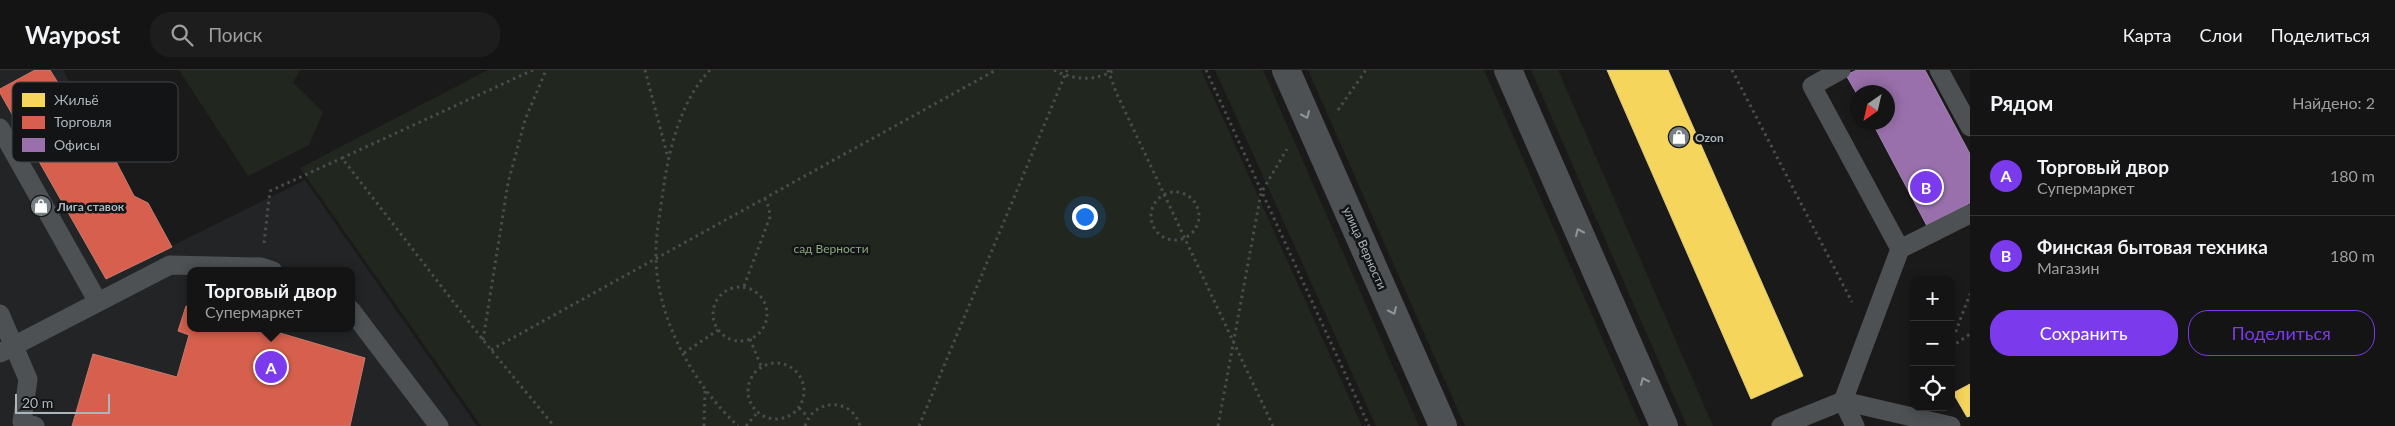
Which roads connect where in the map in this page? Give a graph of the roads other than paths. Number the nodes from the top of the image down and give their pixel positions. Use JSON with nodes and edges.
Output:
{"nodes":[{"id":1,"x":1286,"y":70,"type":"edge"},
{"id":2,"x":1508,"y":70,"type":"edge"},
{"id":3,"x":1841,"y":70,"type":"edge"},
{"id":4,"x":1940,"y":70,"type":"edge"},
{"id":5,"x":1970,"y":127,"type":"edge"},
{"id":6,"x":0,"y":128,"type":"edge"},
{"id":7,"x":12,"y":149,"type":"edge"},
{"id":8,"x":19,"y":162,"type":"edge"},
{"id":9,"x":1970,"y":214,"type":"edge"},
{"id":10,"x":1900,"y":249,"type":"junction"},
{"id":11,"x":218,"y":267,"type":"edge"},
{"id":12,"x":98,"y":302,"type":"junction"},
{"id":13,"x":0,"y":314,"type":"edge"},
{"id":14,"x":355,"y":315,"type":"edge"},
{"id":15,"x":7,"y":349,"type":"edge"},
{"id":16,"x":1842,"y":401,"type":"junction"},
{"id":17,"x":35,"y":426,"type":"edge"},
{"id":18,"x":438,"y":426,"type":"edge"},
{"id":19,"x":1443,"y":426,"type":"edge"},
{"id":20,"x":1664,"y":426,"type":"edge"},
{"id":21,"x":1781,"y":426,"type":"edge"},
{"id":22,"x":1855,"y":426,"type":"edge"},
{"id":23,"x":1951,"y":426,"type":"edge"}],
"edges":[{"from":1,"to":19,"type":"street","name":"улица Верности","one_way":true},
{"from":20,"to":2,"type":"street","one_way":true},
{"from":3,"to":10,"type":"lane"},
{"from":4,"to":5,"type":"lane"},
{"from":6,"to":7,"type":"lane"},
{"from":8,"to":12,"type":"lane"},
{"from":9,"to":10,"type":"lane"},
{"from":10,"to":16,"type":"lane"},
{"from":11,"to":12,"type":"lane"},
{"from":12,"to":15,"type":"lane"},
{"from":13,"to":15,"type":"lane"},
{"from":14,"to":18,"type":"lane"},
{"from":15,"to":17,"type":"lane"},
{"from":16,"to":21,"type":"lane"},
{"from":16,"to":22,"type":"lane"},
{"from":16,"to":23,"type":"lane"}]}
